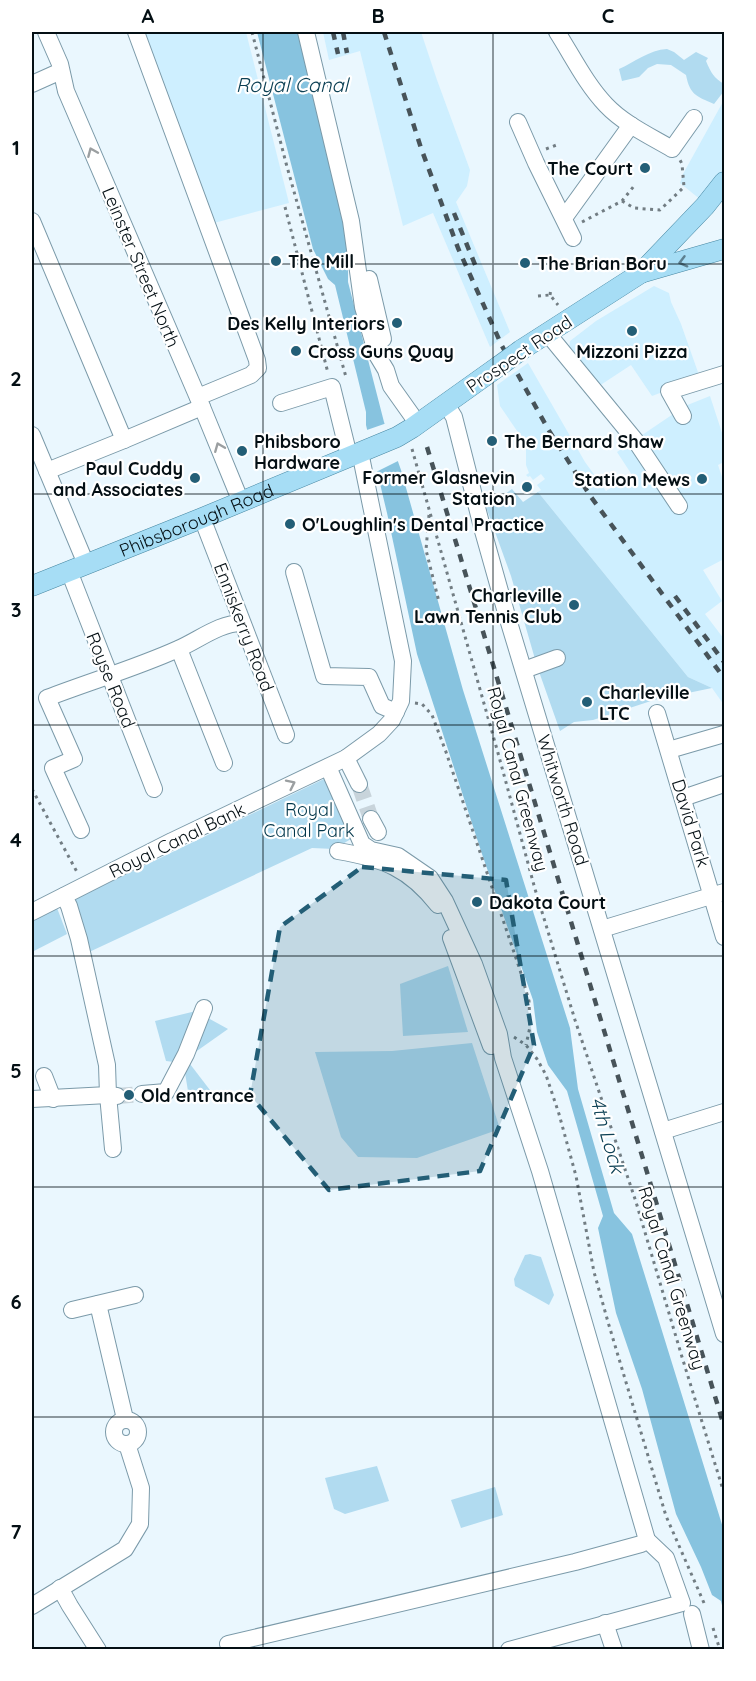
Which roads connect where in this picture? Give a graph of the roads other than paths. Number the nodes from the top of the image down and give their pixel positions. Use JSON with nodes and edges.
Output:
{"nodes":[{"id":1,"x":46,"y":32,"type":"edge"},
{"id":2,"x":136,"y":32,"type":"edge"},
{"id":3,"x":306,"y":32,"type":"edge"},
{"id":4,"x":557,"y":32,"type":"edge"},
{"id":5,"x":61,"y":71,"type":"junction"},
{"id":6,"x":32,"y":84,"type":"edge"},
{"id":7,"x":694,"y":118,"type":"dead end"},
{"id":8,"x":518,"y":122,"type":"dead end"},
{"id":9,"x":631,"y":125,"type":"junction"},
{"id":10,"x":724,"y":184,"type":"edge"},
{"id":11,"x":32,"y":221,"type":"edge"},
{"id":12,"x":724,"y":249,"type":"edge"},
{"id":13,"x":641,"y":273,"type":"junction"},
{"id":14,"x":369,"y":279,"type":"dead end"},
{"id":15,"x":548,"y":334,"type":"junction"},
{"id":16,"x":386,"y":370,"type":"junction"},
{"id":17,"x":724,"y":374,"type":"edge"},
{"id":18,"x":200,"y":402,"type":"junction"},
{"id":19,"x":281,"y":403,"type":"dead end"},
{"id":20,"x":446,"y":404,"type":"junction"},
{"id":21,"x":683,"y":416,"type":"dead end"},
{"id":22,"x":418,"y":424,"type":"junction"},
{"id":23,"x":32,"y":435,"type":"edge"},
{"id":24,"x":124,"y":440,"type":"junction"},
{"id":25,"x":404,"y":443,"type":"joint"},
{"id":26,"x":355,"y":454,"type":"junction"},
{"id":27,"x":46,"y":471,"type":"junction"},
{"id":28,"x":241,"y":502,"type":"junction"},
{"id":29,"x":680,"y":506,"type":"dead end"},
{"id":30,"x":202,"y":518,"type":"junction"},
{"id":31,"x":77,"y":568,"type":"junction"},
{"id":32,"x":294,"y":573,"type":"dead end"},
{"id":33,"x":32,"y":586,"type":"edge"},
{"id":34,"x":242,"y":623,"type":"junction"},
{"id":35,"x":179,"y":649,"type":"junction"},
{"id":36,"x":557,"y":658,"type":"dead end"},
{"id":37,"x":524,"y":670,"type":"junction"},
{"id":38,"x":108,"y":675,"type":"junction"},
{"id":39,"x":398,"y":706,"type":"junction"},
{"id":40,"x":657,"y":713,"type":"dead end"},
{"id":41,"x":724,"y":734,"type":"edge"},
{"id":42,"x":286,"y":735,"type":"dead end"},
{"id":43,"x":669,"y":750,"type":"junction"},
{"id":44,"x":346,"y":758,"type":"junction"},
{"id":45,"x":224,"y":763,"type":"dead end"},
{"id":46,"x":328,"y":767,"type":"junction"},
{"id":47,"x":358,"y":784,"type":"tunnel mouth"},
{"id":48,"x":724,"y":784,"type":"edge"},
{"id":49,"x":154,"y":789,"type":"dead end"},
{"id":50,"x":683,"y":798,"type":"junction"},
{"id":51,"x":81,"y":830,"type":"dead end"},
{"id":52,"x":338,"y":851,"type":"dead end"},
{"id":53,"x":718,"y":894,"type":"edge"},
{"id":54,"x":64,"y":896,"type":"junction"},
{"id":55,"x":32,"y":912,"type":"edge"},
{"id":56,"x":602,"y":929,"type":"junction"},
{"id":57,"x":724,"y":937,"type":"edge"},
{"id":58,"x":204,"y":1008,"type":"dead end"},
{"id":59,"x":503,"y":1058,"type":"junction"},
{"id":60,"x":44,"y":1076,"type":"dead end"},
{"id":61,"x":142,"y":1094,"type":"tunnel mouth"},
{"id":62,"x":112,"y":1095,"type":"junction"},
{"id":63,"x":32,"y":1099,"type":"edge"},
{"id":64,"x":53,"y":1099,"type":"junction"},
{"id":65,"x":724,"y":1112,"type":"edge"},
{"id":66,"x":663,"y":1131,"type":"junction"},
{"id":67,"x":113,"y":1149,"type":"dead end"},
{"id":68,"x":135,"y":1295,"type":"dead end"},
{"id":69,"x":98,"y":1304,"type":"junction"},
{"id":70,"x":72,"y":1310,"type":"dead end"},
{"id":71,"x":724,"y":1330,"type":"edge"},
{"id":72,"x":647,"y":1540,"type":"junction"},
{"id":73,"x":60,"y":1588,"type":"junction"},
{"id":74,"x":32,"y":1606,"type":"edge"},
{"id":75,"x":693,"y":1607,"type":"junction"},
{"id":76,"x":605,"y":1623,"type":"junction"},
{"id":77,"x":228,"y":1644,"type":"dead end"},
{"id":78,"x":98,"y":1650,"type":"edge"},
{"id":79,"x":509,"y":1650,"type":"edge"},
{"id":80,"x":614,"y":1650,"type":"edge"},
{"id":81,"x":701,"y":1650,"type":"edge"}],
"edges":[{"from":1,"to":5,"type":"street","name":"Leinster Street North"},
{"from":2,"to":18,"type":"street"},
{"from":3,"to":16,"type":"street"},
{"from":4,"to":9,"type":"street"},
{"from":5,"to":6,"type":"street"},
{"from":18,"to":5,"type":"street","name":"Leinster Street North","one_way":true},
{"from":7,"to":9,"type":"street"},
{"from":8,"to":9,"type":"street"},
{"from":10,"to":13,"type":"main road","name":"Prospect Road"},
{"from":11,"to":24,"type":"street"},
{"from":12,"to":13,"type":"main road","name":"Prospect Road","one_way":true},
{"from":13,"to":15,"type":"main road","name":"Prospect Road"},
{"from":14,"to":16,"type":"street"},
{"from":15,"to":20,"type":"main road","name":"Prospect Road","bridge":true},
{"from":15,"to":29,"type":"street"},
{"from":16,"to":22,"type":"street"},
{"from":17,"to":21,"type":"street"},
{"from":18,"to":24,"type":"street"},
{"from":28,"to":18,"type":"street","name":"Leinster Street North","one_way":true},
{"from":19,"to":26,"type":"street"},
{"from":20,"to":22,"type":"main road","name":"Prospect Road"},
{"from":20,"to":37,"type":"street","name":"Whitworth Road"},
{"from":22,"to":25,"type":"main road","name":"Prospect Road"},
{"from":23,"to":27,"type":"street","name":"Royse Road"},
{"from":24,"to":27,"type":"street"},
{"from":25,"to":26,"type":"main road","name":"Phibsborough Road"},
{"from":26,"to":28,"type":"main road","name":"Phibsborough Road"},
{"from":26,"to":39,"type":"street"},
{"from":27,"to":31,"type":"street","name":"Royse Road"},
{"from":28,"to":30,"type":"main road","name":"Phibsborough Road"},
{"from":30,"to":31,"type":"main road","name":"Phibsborough Road"},
{"from":30,"to":34,"type":"street","name":"Enniskerry Road"},
{"from":31,"to":33,"type":"main road","name":"Phibsborough Road"},
{"from":31,"to":38,"type":"street","name":"Royse Road"},
{"from":32,"to":39,"type":"street"},
{"from":34,"to":35,"type":"street"},
{"from":34,"to":42,"type":"street","name":"Enniskerry Road"},
{"from":35,"to":38,"type":"street"},
{"from":35,"to":45,"type":"street"},
{"from":36,"to":37,"type":"street"},
{"from":37,"to":56,"type":"street","name":"Whitworth Road"},
{"from":38,"to":49,"type":"street","name":"Royse Road"},
{"from":38,"to":51,"type":"street"},
{"from":39,"to":44,"type":"street","name":"Royal Canal Bank"},
{"from":40,"to":43,"type":"street","name":"David Park"},
{"from":41,"to":43,"type":"street"},
{"from":43,"to":50,"type":"street","name":"David Park"},
{"from":44,"to":46,"type":"street","name":"Royal Canal Bank"},
{"from":44,"to":47,"type":"street"},
{"from":54,"to":46,"type":"street","name":"Royal Canal Bank","one_way":true},
{"from":46,"to":59,"type":"street"},
{"from":48,"to":50,"type":"street"},
{"from":50,"to":53,"type":"street","name":"David Park"},
{"from":52,"to":59,"type":"street"},
{"from":53,"to":56,"type":"street"},
{"from":53,"to":57,"type":"street","name":"David Park"},
{"from":54,"to":55,"type":"street","name":"Royal Canal Bank"},
{"from":54,"to":62,"type":"street"},
{"from":56,"to":66,"type":"street","name":"Whitworth Road"},
{"from":58,"to":61,"type":"street"},
{"from":59,"to":72,"type":"street"},
{"from":60,"to":64,"type":"street"},
{"from":62,"to":64,"type":"street"},
{"from":62,"to":67,"type":"street"},
{"from":63,"to":64,"type":"street"},
{"from":65,"to":66,"type":"street"},
{"from":66,"to":71,"type":"street","name":"Whitworth Road"},
{"from":68,"to":69,"type":"street"},
{"from":69,"to":70,"type":"street"},
{"from":69,"to":73,"type":"street"},
{"from":72,"to":75,"type":"street"},
{"from":72,"to":77,"type":"street"},
{"from":73,"to":74,"type":"street"},
{"from":73,"to":78,"type":"street"},
{"from":75,"to":76,"type":"street"},
{"from":75,"to":81,"type":"street"},
{"from":76,"to":79,"type":"street"},
{"from":76,"to":80,"type":"street"}]}
